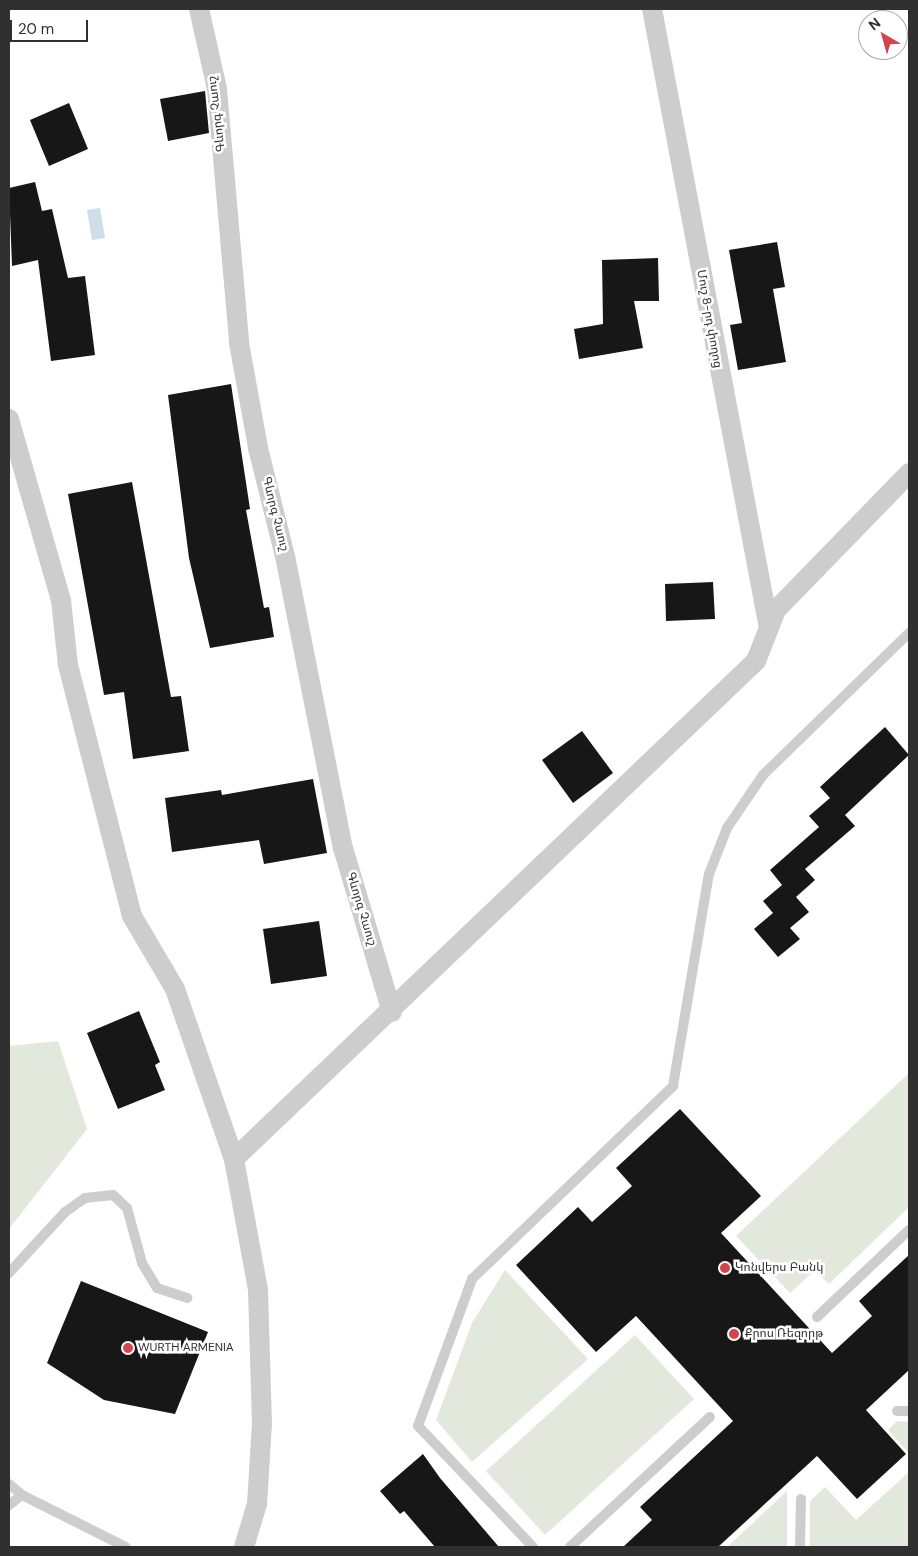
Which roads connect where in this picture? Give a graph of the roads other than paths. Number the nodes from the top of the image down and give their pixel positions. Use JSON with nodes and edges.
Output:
{"nodes":[{"id":1,"x":199,"y":9,"type":"edge"},
{"id":2,"x":652,"y":9,"type":"edge"},
{"id":3,"x":9,"y":419,"type":"edge"},
{"id":4,"x":909,"y":473,"type":"edge"},
{"id":5,"x":769,"y":628,"type":"junction"},
{"id":6,"x":909,"y":633,"type":"edge"},
{"id":7,"x":392,"y":1012,"type":"junction"},
{"id":8,"x":234,"y":1159,"type":"junction"},
{"id":9,"x":909,"y":1230,"type":"edge"},
{"id":10,"x":9,"y":1273,"type":"edge"},
{"id":11,"x":187,"y":1298,"type":"dead end"},
{"id":12,"x":817,"y":1317,"type":"dead end"},
{"id":13,"x":897,"y":1411,"type":"dead end"},
{"id":14,"x":909,"y":1411,"type":"edge"},
{"id":15,"x":710,"y":1417,"type":"dead end"},
{"id":16,"x":9,"y":1484,"type":"edge"},
{"id":17,"x":22,"y":1495,"type":"junction"},
{"id":18,"x":800,"y":1499,"type":"dead end"},
{"id":19,"x":9,"y":1505,"type":"edge"},
{"id":20,"x":126,"y":1547,"type":"edge"},
{"id":21,"x":244,"y":1547,"type":"edge"},
{"id":22,"x":532,"y":1547,"type":"edge"},
{"id":23,"x":570,"y":1547,"type":"edge"},
{"id":24,"x":800,"y":1547,"type":"edge"}],
"edges":[{"from":1,"to":7,"type":"street","name":"Գևորգ Չաուշ"},
{"from":2,"to":5,"type":"street","name":"Մուշ 8-րդ փողոց"},
{"from":3,"to":8,"type":"street"},
{"from":4,"to":5,"type":"street"},
{"from":5,"to":7,"type":"street"},
{"from":6,"to":22,"type":"lane"},
{"from":7,"to":8,"type":"street"},
{"from":8,"to":21,"type":"street"},
{"from":9,"to":12,"type":"lane"},
{"from":10,"to":11,"type":"lane"},
{"from":13,"to":14,"type":"lane"},
{"from":15,"to":23,"type":"lane"},
{"from":16,"to":17,"type":"lane"},
{"from":17,"to":19,"type":"lane"},
{"from":17,"to":20,"type":"lane"},
{"from":18,"to":24,"type":"lane"}]}
